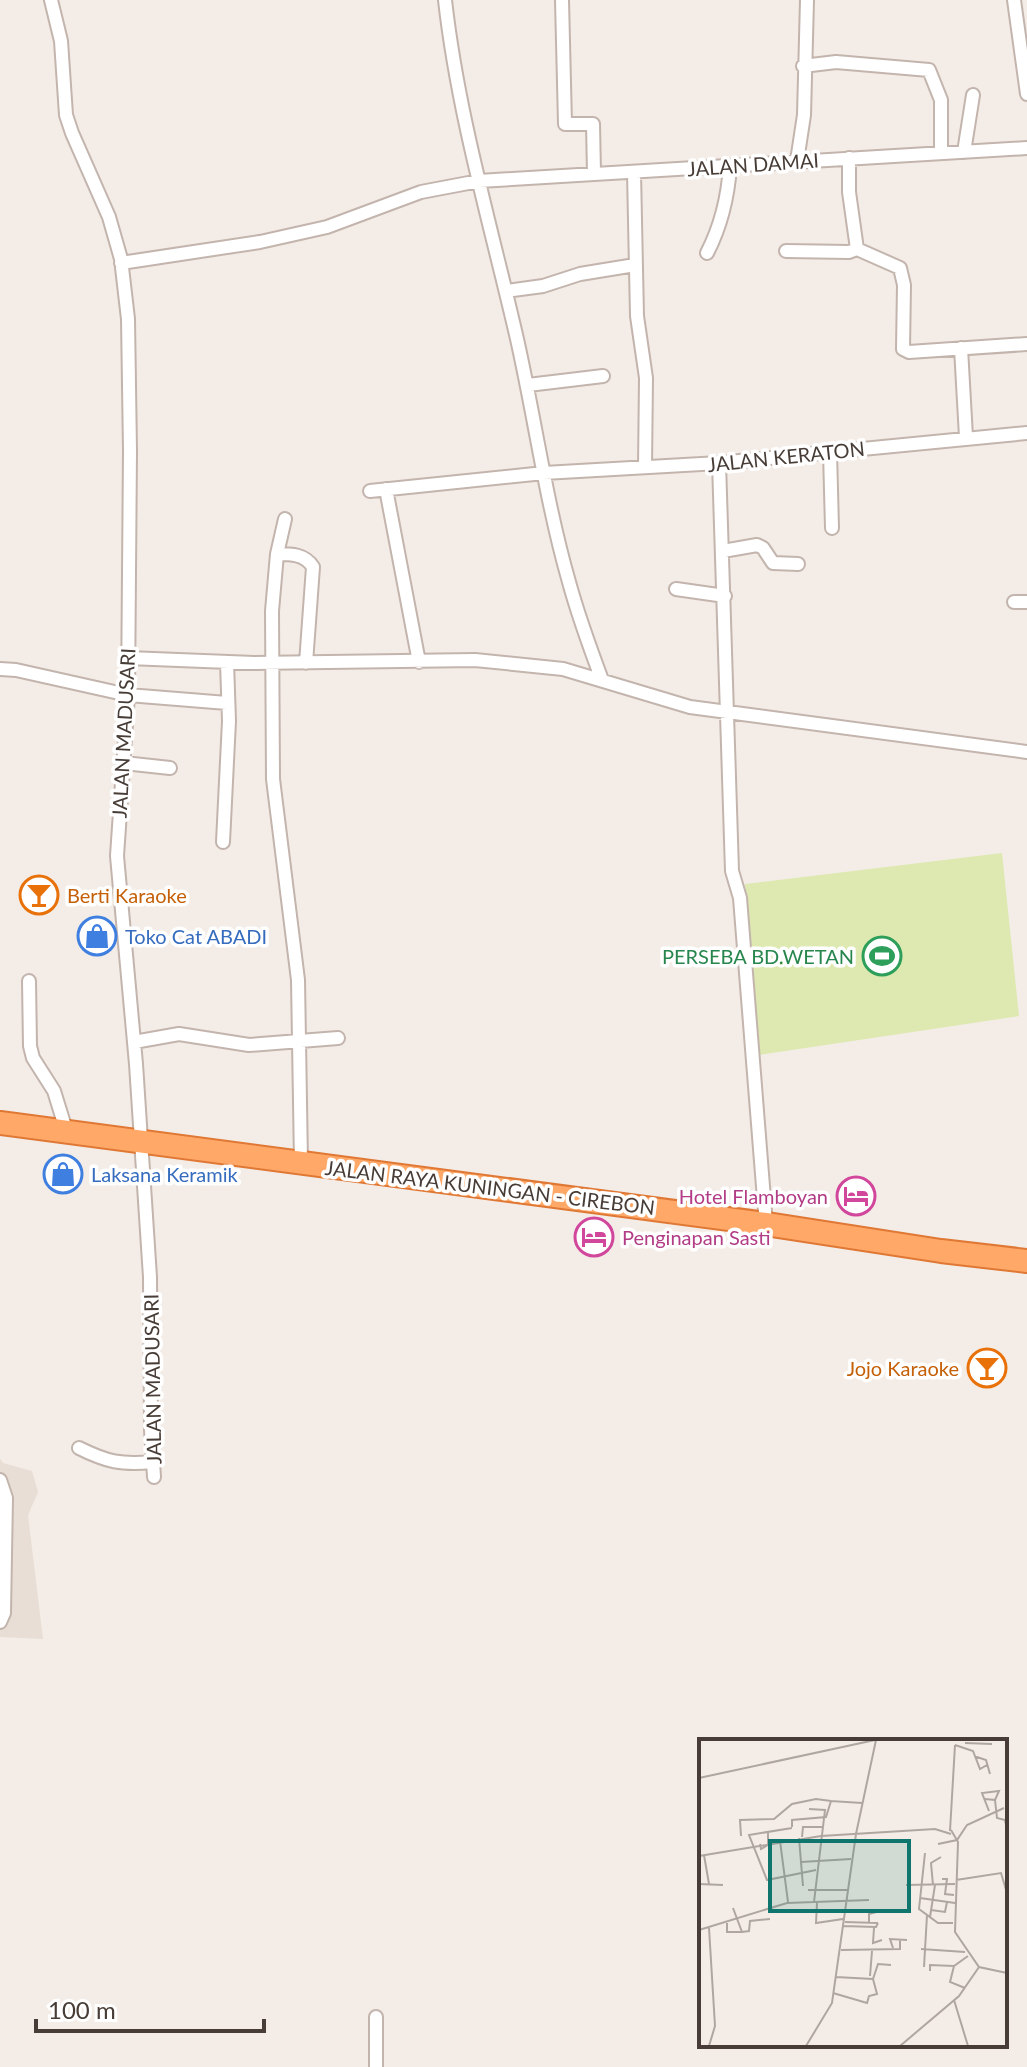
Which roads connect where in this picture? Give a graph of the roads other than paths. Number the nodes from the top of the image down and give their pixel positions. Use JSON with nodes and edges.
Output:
{"nodes":[{"id":1,"x":51,"y":0,"type":"edge"},
{"id":2,"x":445,"y":0,"type":"edge"},
{"id":3,"x":562,"y":0,"type":"edge"},
{"id":4,"x":807,"y":0,"type":"edge"},
{"id":5,"x":1014,"y":0,"type":"edge"},
{"id":6,"x":803,"y":66,"type":"junction"},
{"id":7,"x":1027,"y":94,"type":"edge"},
{"id":8,"x":973,"y":95,"type":"dead end"},
{"id":9,"x":1027,"y":148,"type":"edge"},
{"id":10,"x":964,"y":152,"type":"junction"},
{"id":11,"x":941,"y":153,"type":"junction"},
{"id":12,"x":849,"y":158,"type":"junction"},
{"id":13,"x":797,"y":161,"type":"junction"},
{"id":14,"x":730,"y":166,"type":"junction"},
{"id":15,"x":634,"y":172,"type":"junction"},
{"id":16,"x":594,"y":173,"type":"junction"},
{"id":17,"x":479,"y":181,"type":"junction"},
{"id":18,"x":857,"y":249,"type":"junction"},
{"id":19,"x":786,"y":251,"type":"dead end"},
{"id":20,"x":707,"y":253,"type":"dead end"},
{"id":21,"x":121,"y":263,"type":"junction"},
{"id":22,"x":635,"y":265,"type":"junction"},
{"id":23,"x":506,"y":291,"type":"junction"},
{"id":24,"x":1027,"y":344,"type":"edge"},
{"id":25,"x":961,"y":348,"type":"junction"},
{"id":26,"x":603,"y":376,"type":"dead end"},
{"id":27,"x":528,"y":385,"type":"junction"},
{"id":28,"x":1027,"y":433,"type":"edge"},
{"id":29,"x":966,"y":437,"type":"junction"},
{"id":30,"x":830,"y":452,"type":"junction"},
{"id":31,"x":719,"y":463,"type":"junction"},
{"id":32,"x":645,"y":467,"type":"junction"},
{"id":33,"x":544,"y":473,"type":"junction"},
{"id":34,"x":386,"y":489,"type":"junction"},
{"id":35,"x":370,"y":491,"type":"dead end"},
{"id":36,"x":285,"y":519,"type":"dead end"},
{"id":37,"x":832,"y":528,"type":"dead end"},
{"id":38,"x":723,"y":551,"type":"junction"},
{"id":39,"x":277,"y":554,"type":"junction"},
{"id":40,"x":798,"y":564,"type":"dead end"},
{"id":41,"x":676,"y":589,"type":"dead end"},
{"id":42,"x":725,"y":596,"type":"junction"},
{"id":43,"x":128,"y":658,"type":"junction"},
{"id":44,"x":227,"y":662,"type":"junction"},
{"id":45,"x":419,"y":662,"type":"junction"},
{"id":46,"x":272,"y":663,"type":"junction"},
{"id":47,"x":306,"y":663,"type":"junction"},
{"id":48,"x":0,"y":669,"type":"edge"},
{"id":49,"x":602,"y":680,"type":"junction"},
{"id":50,"x":128,"y":695,"type":"junction"},
{"id":51,"x":227,"y":703,"type":"junction"},
{"id":52,"x":726,"y":711,"type":"junction"},
{"id":53,"x":1027,"y":752,"type":"edge"},
{"id":54,"x":124,"y":763,"type":"junction"},
{"id":55,"x":170,"y":768,"type":"dead end"},
{"id":56,"x":223,"y":842,"type":"dead end"},
{"id":57,"x":29,"y":981,"type":"dead end"},
{"id":58,"x":338,"y":1038,"type":"dead end"},
{"id":59,"x":297,"y":1039,"type":"junction"},
{"id":60,"x":134,"y":1042,"type":"junction"},
{"id":61,"x":0,"y":1123,"type":"edge"},
{"id":62,"x":67,"y":1133,"type":"junction"},
{"id":63,"x":141,"y":1144,"type":"junction"},
{"id":64,"x":301,"y":1162,"type":"junction"},
{"id":65,"x":766,"y":1224,"type":"junction"},
{"id":66,"x":1027,"y":1261,"type":"edge"},
{"id":67,"x":79,"y":1448,"type":"dead end"},
{"id":68,"x":153,"y":1462,"type":"junction"},
{"id":69,"x":154,"y":1477,"type":"dead end"},
{"id":70,"x":0,"y":1480,"type":"edge"},
{"id":71,"x":0,"y":1622,"type":"edge"},
{"id":72,"x":376,"y":2017,"type":"dead end"},
{"id":73,"x":376,"y":2067,"type":"edge"}],
"edges":[{"from":1,"to":21,"type":"street","name":"JALAN MADUSARI"},
{"from":2,"to":17,"type":"street"},
{"from":3,"to":16,"type":"street"},
{"from":4,"to":6,"type":"street"},
{"from":5,"to":7,"type":"street"},
{"from":6,"to":11,"type":"street"},
{"from":6,"to":13,"type":"street"},
{"from":8,"to":10,"type":"street"},
{"from":9,"to":10,"type":"street","name":"JALAN DAMAI"},
{"from":10,"to":11,"type":"street","name":"JALAN DAMAI"},
{"from":11,"to":12,"type":"street","name":"JALAN DAMAI"},
{"from":12,"to":13,"type":"street","name":"JALAN DAMAI"},
{"from":12,"to":18,"type":"street"},
{"from":13,"to":14,"type":"street","name":"JALAN DAMAI"},
{"from":14,"to":15,"type":"street","name":"JALAN DAMAI"},
{"from":14,"to":20,"type":"street"},
{"from":15,"to":16,"type":"street","name":"JALAN DAMAI"},
{"from":15,"to":22,"type":"street"},
{"from":16,"to":17,"type":"street","name":"JALAN DAMAI"},
{"from":17,"to":21,"type":"street","name":"JALAN DAMAI"},
{"from":17,"to":23,"type":"street"},
{"from":18,"to":19,"type":"street"},
{"from":18,"to":25,"type":"street"},
{"from":21,"to":43,"type":"street","name":"JALAN MADUSARI"},
{"from":22,"to":23,"type":"street"},
{"from":22,"to":32,"type":"street"},
{"from":23,"to":27,"type":"street"},
{"from":24,"to":25,"type":"street"},
{"from":25,"to":29,"type":"street"},
{"from":26,"to":27,"type":"street"},
{"from":27,"to":33,"type":"street"},
{"from":28,"to":29,"type":"street","name":"JALAN KERATON"},
{"from":29,"to":30,"type":"street","name":"JALAN KERATON"},
{"from":30,"to":31,"type":"street","name":"JALAN KERATON"},
{"from":30,"to":37,"type":"street"},
{"from":31,"to":32,"type":"street","name":"JALAN KERATON"},
{"from":31,"to":38,"type":"street"},
{"from":32,"to":33,"type":"street","name":"JALAN KERATON"},
{"from":33,"to":34,"type":"street","name":"JALAN KERATON"},
{"from":33,"to":49,"type":"street"},
{"from":34,"to":35,"type":"street","name":"JALAN KERATON"},
{"from":34,"to":45,"type":"street"},
{"from":36,"to":39,"type":"street"},
{"from":38,"to":40,"type":"street"},
{"from":38,"to":42,"type":"street"},
{"from":39,"to":46,"type":"street"},
{"from":39,"to":47,"type":"street"},
{"from":41,"to":42,"type":"street"},
{"from":42,"to":52,"type":"street"},
{"from":43,"to":44,"type":"street"},
{"from":43,"to":50,"type":"street","name":"JALAN MADUSARI"},
{"from":44,"to":46,"type":"street"},
{"from":44,"to":51,"type":"street"},
{"from":45,"to":47,"type":"street"},
{"from":45,"to":49,"type":"street"},
{"from":46,"to":47,"type":"street"},
{"from":46,"to":59,"type":"street"},
{"from":48,"to":50,"type":"street"},
{"from":49,"to":52,"type":"street"},
{"from":50,"to":51,"type":"street"},
{"from":50,"to":54,"type":"street","name":"JALAN MADUSARI"},
{"from":51,"to":56,"type":"street"},
{"from":52,"to":53,"type":"street"},
{"from":52,"to":65,"type":"street"},
{"from":54,"to":55,"type":"street"},
{"from":54,"to":60,"type":"street","name":"JALAN MADUSARI"},
{"from":57,"to":62,"type":"street"},
{"from":58,"to":59,"type":"street"},
{"from":59,"to":60,"type":"street"},
{"from":59,"to":64,"type":"street"},
{"from":60,"to":63,"type":"street","name":"JALAN MADUSARI"},
{"from":61,"to":62,"type":"highway","name":"JALAN RAYA KUNINGAN - CIREBON"},
{"from":62,"to":63,"type":"highway","name":"JALAN RAYA KUNINGAN - CIREBON"},
{"from":63,"to":64,"type":"highway","name":"JALAN RAYA KUNINGAN - CIREBON"},
{"from":63,"to":68,"type":"street","name":"JALAN MADUSARI"},
{"from":64,"to":65,"type":"highway","name":"JALAN RAYA KUNINGAN - CIREBON"},
{"from":65,"to":66,"type":"highway","name":"JALAN RAYA KUNINGAN - CIREBON"},
{"from":67,"to":68,"type":"street"},
{"from":68,"to":69,"type":"street","name":"JALAN MADUSARI"},
{"from":70,"to":71,"type":"street"},
{"from":72,"to":73,"type":"street"}]}
